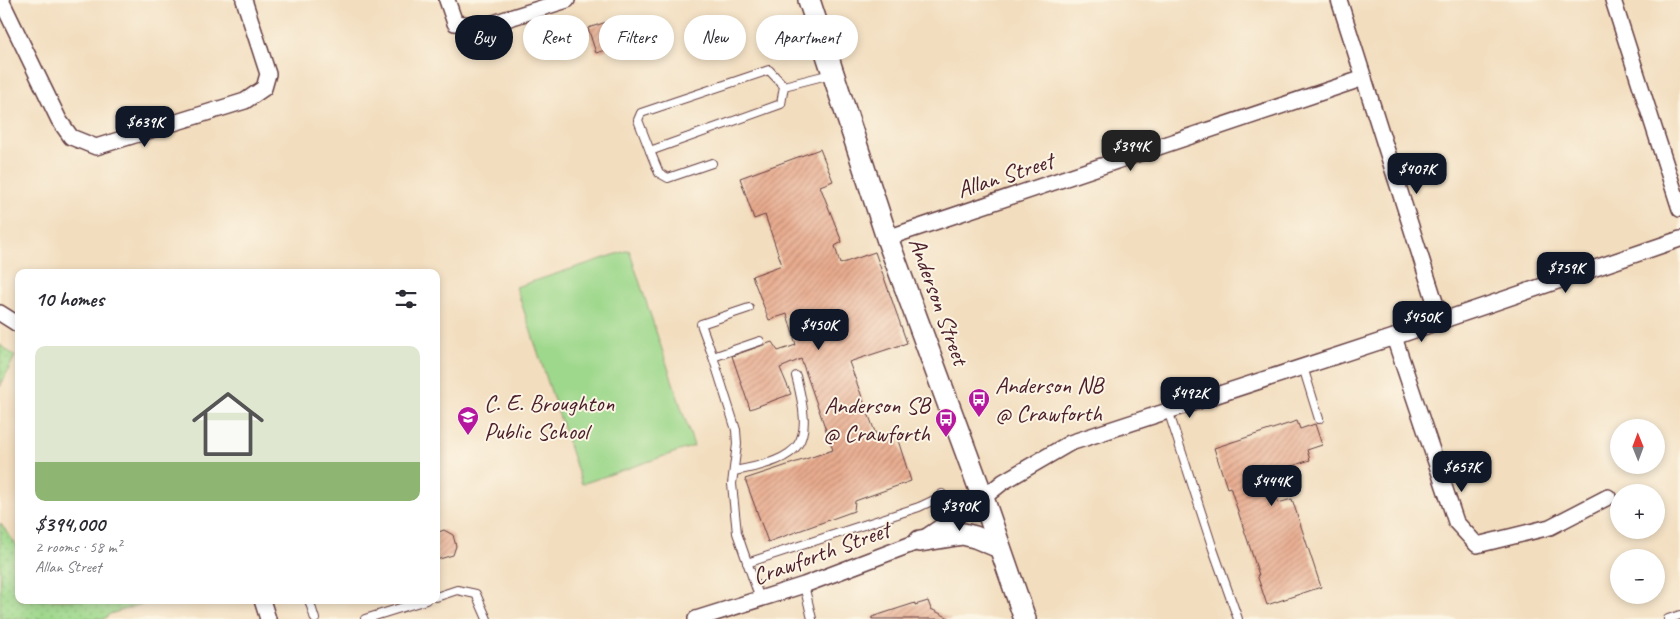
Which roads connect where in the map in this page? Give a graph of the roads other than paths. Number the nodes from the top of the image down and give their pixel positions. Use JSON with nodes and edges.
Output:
{"nodes":[{"id":1,"x":1,"y":0,"type":"edge"},
{"id":2,"x":244,"y":0,"type":"edge"},
{"id":3,"x":447,"y":0,"type":"edge"},
{"id":4,"x":567,"y":0,"type":"edge"},
{"id":5,"x":810,"y":0,"type":"edge"},
{"id":6,"x":1339,"y":0,"type":"edge"},
{"id":7,"x":1613,"y":0,"type":"edge"},
{"id":8,"x":833,"y":74,"type":"junction"},
{"id":9,"x":1364,"y":78,"type":"junction"},
{"id":10,"x":784,"y":86,"type":"junction"},
{"id":11,"x":650,"y":151,"type":"junction"},
{"id":12,"x":712,"y":163,"type":"dead end"},
{"id":13,"x":1680,"y":209,"type":"edge"},
{"id":14,"x":888,"y":238,"type":"junction"},
{"id":15,"x":1680,"y":239,"type":"edge"},
{"id":16,"x":750,"y":308,"type":"dead end"},
{"id":17,"x":0,"y":313,"type":"edge"},
{"id":18,"x":1441,"y":321,"type":"junction"},
{"id":19,"x":15,"y":322,"type":"edge"},
{"id":20,"x":1394,"y":337,"type":"junction"},
{"id":21,"x":760,"y":341,"type":"dead end"},
{"id":22,"x":713,"y":357,"type":"junction"},
{"id":23,"x":1303,"y":367,"type":"junction"},
{"id":24,"x":796,"y":376,"type":"dead end"},
{"id":25,"x":1168,"y":410,"type":"junction"},
{"id":26,"x":1319,"y":419,"type":"dead end"},
{"id":27,"x":734,"y":471,"type":"junction"},
{"id":28,"x":942,"y":494,"type":"dead end"},
{"id":29,"x":1608,"y":497,"type":"dead end"},
{"id":30,"x":983,"y":498,"type":"junction"},
{"id":31,"x":920,"y":541,"type":"junction"},
{"id":32,"x":999,"y":547,"type":"junction"},
{"id":33,"x":747,"y":563,"type":"junction"},
{"id":34,"x":804,"y":585,"type":"junction"},
{"id":35,"x":440,"y":596,"type":"edge"},
{"id":36,"x":760,"y":599,"type":"junction"},
{"id":37,"x":263,"y":604,"type":"edge"},
{"id":38,"x":310,"y":604,"type":"edge"},
{"id":39,"x":413,"y":604,"type":"edge"},
{"id":40,"x":1680,"y":615,"type":"edge"},
{"id":41,"x":485,"y":618,"type":"edge"},
{"id":42,"x":268,"y":619,"type":"edge"},
{"id":43,"x":314,"y":619,"type":"edge"},
{"id":44,"x":365,"y":619,"type":"edge"},
{"id":45,"x":696,"y":619,"type":"edge"},
{"id":46,"x":812,"y":619,"type":"edge"},
{"id":47,"x":1025,"y":619,"type":"edge"},
{"id":48,"x":1238,"y":619,"type":"edge"},
{"id":49,"x":1668,"y":619,"type":"edge"}],
"edges":[{"from":1,"to":2,"type":"street"},
{"from":3,"to":4,"type":"street"},
{"from":5,"to":8,"type":"main road","name":"Anderson Street"},
{"from":6,"to":9,"type":"street"},
{"from":7,"to":13,"type":"street"},
{"from":8,"to":10,"type":"lane"},
{"from":8,"to":14,"type":"main road","name":"Anderson Street"},
{"from":9,"to":14,"type":"street","name":"Allan Street"},
{"from":9,"to":18,"type":"street"},
{"from":10,"to":11,"type":"lane"},
{"from":10,"to":11,"type":"lane"},
{"from":11,"to":12,"type":"lane"},
{"from":14,"to":30,"type":"main road","name":"Anderson Street"},
{"from":15,"to":18,"type":"street","name":"Crawforth Street"},
{"from":16,"to":22,"type":"lane"},
{"from":17,"to":19,"type":"street"},
{"from":18,"to":20,"type":"street","name":"Crawforth Street"},
{"from":20,"to":23,"type":"street","name":"Crawforth Street"},
{"from":20,"to":29,"type":"street"},
{"from":21,"to":22,"type":"lane"},
{"from":22,"to":27,"type":"lane"},
{"from":23,"to":25,"type":"street","name":"Crawforth Street"},
{"from":23,"to":26,"type":"lane"},
{"from":24,"to":27,"type":"lane"},
{"from":25,"to":30,"type":"street","name":"Crawforth Street"},
{"from":25,"to":48,"type":"lane"},
{"from":27,"to":33,"type":"lane"},
{"from":28,"to":33,"type":"lane"},
{"from":30,"to":31,"type":"street","name":"Crawforth Street"},
{"from":30,"to":32,"type":"main road","name":"Anderson Street"},
{"from":31,"to":32,"type":"main road"},
{"from":31,"to":34,"type":"street","name":"Crawforth Street"},
{"from":32,"to":47,"type":"main road","name":"Anderson Street"},
{"from":33,"to":36,"type":"lane"},
{"from":34,"to":36,"type":"street","name":"Crawforth Street"},
{"from":34,"to":46,"type":"lane"},
{"from":35,"to":41,"type":"lane"},
{"from":36,"to":45,"type":"street","name":"Crawforth Street"},
{"from":37,"to":42,"type":"street"},
{"from":38,"to":43,"type":"lane"},
{"from":39,"to":44,"type":"lane"},
{"from":40,"to":49,"type":"lane"}]}
